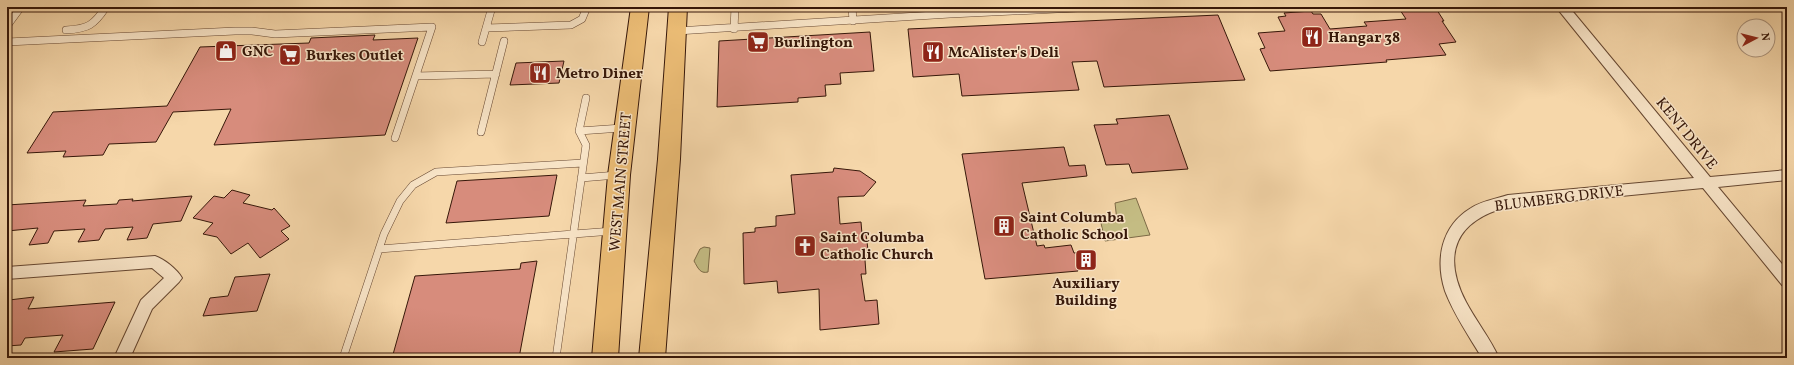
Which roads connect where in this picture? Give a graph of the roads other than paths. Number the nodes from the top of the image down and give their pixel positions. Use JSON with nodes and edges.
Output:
{"nodes":[{"id":1,"x":21,"y":7,"type":"edge"},
{"id":2,"x":106,"y":7,"type":"edge"},
{"id":3,"x":492,"y":7,"type":"edge"},
{"id":4,"x":587,"y":7,"type":"edge"},
{"id":5,"x":640,"y":7,"type":"edge"},
{"id":6,"x":678,"y":7,"type":"edge"},
{"id":7,"x":735,"y":7,"type":"edge"},
{"id":8,"x":852,"y":7,"type":"edge"},
{"id":9,"x":1098,"y":7,"type":"edge"},
{"id":10,"x":1341,"y":7,"type":"edge"},
{"id":11,"x":1348,"y":7,"type":"edge"},
{"id":12,"x":1562,"y":7,"type":"edge"},
{"id":13,"x":1029,"y":8,"type":"edge"},
{"id":14,"x":853,"y":22,"type":"junction"},
{"id":15,"x":7,"y":26,"type":"edge"},
{"id":16,"x":486,"y":28,"type":"junction"},
{"id":17,"x":734,"y":29,"type":"junction"},
{"id":18,"x":66,"y":30,"type":"dead end"},
{"id":19,"x":677,"y":31,"type":"junction"},
{"id":20,"x":504,"y":41,"type":"dead end"},
{"id":21,"x":7,"y":42,"type":"edge"},
{"id":22,"x":482,"y":42,"type":"dead end"},
{"id":23,"x":496,"y":74,"type":"junction"},
{"id":24,"x":416,"y":76,"type":"junction"},
{"id":25,"x":586,"y":98,"type":"dead end"},
{"id":26,"x":624,"y":128,"type":"junction"},
{"id":27,"x":579,"y":131,"type":"junction"},
{"id":28,"x":481,"y":132,"type":"dead end"},
{"id":29,"x":396,"y":138,"type":"dead end"},
{"id":30,"x":583,"y":163,"type":"junction"},
{"id":31,"x":619,"y":175,"type":"junction"},
{"id":32,"x":1787,"y":175,"type":"edge"},
{"id":33,"x":581,"y":178,"type":"junction"},
{"id":34,"x":1706,"y":182,"type":"junction"},
{"id":35,"x":615,"y":231,"type":"junction"},
{"id":36,"x":573,"y":234,"type":"junction"},
{"id":37,"x":379,"y":249,"type":"junction"},
{"id":38,"x":7,"y":273,"type":"edge"},
{"id":39,"x":1787,"y":281,"type":"edge"},
{"id":40,"x":122,"y":358,"type":"edge"},
{"id":41,"x":343,"y":358,"type":"edge"},
{"id":42,"x":556,"y":358,"type":"edge"},
{"id":43,"x":605,"y":358,"type":"edge"},
{"id":44,"x":652,"y":358,"type":"edge"},
{"id":45,"x":1491,"y":358,"type":"edge"}],
"edges":[{"from":1,"to":15,"type":"lane"},
{"from":2,"to":18,"type":"lane"},
{"from":3,"to":16,"type":"lane"},
{"from":4,"to":16,"type":"lane"},
{"from":5,"to":26,"type":"main road","name":"WEST MAIN STREET"},
{"from":6,"to":19,"type":"main road"},
{"from":7,"to":17,"type":"lane"},
{"from":8,"to":14,"type":"lane"},
{"from":9,"to":13,"type":"lane"},
{"from":10,"to":11,"type":"lane"},
{"from":12,"to":34,"type":"street","name":"KENT DRIVE"},
{"from":13,"to":14,"type":"lane"},
{"from":14,"to":17,"type":"lane"},
{"from":16,"to":22,"type":"lane"},
{"from":17,"to":19,"type":"lane"},
{"from":19,"to":44,"type":"main road"},
{"from":20,"to":23,"type":"lane"},
{"from":21,"to":24,"type":"lane"},
{"from":23,"to":24,"type":"lane"},
{"from":23,"to":28,"type":"lane"},
{"from":24,"to":29,"type":"lane"},
{"from":25,"to":27,"type":"lane"},
{"from":26,"to":27,"type":"lane"},
{"from":26,"to":31,"type":"main road","name":"WEST MAIN STREET"},
{"from":27,"to":30,"type":"lane"},
{"from":30,"to":33,"type":"lane"},
{"from":30,"to":37,"type":"lane"},
{"from":31,"to":33,"type":"lane"},
{"from":31,"to":35,"type":"main road","name":"WEST MAIN STREET"},
{"from":32,"to":34,"type":"street","name":"BLUMBERG DRIVE"},
{"from":33,"to":36,"type":"lane"},
{"from":34,"to":39,"type":"street","name":"KENT DRIVE"},
{"from":34,"to":45,"type":"street","name":"BLUMBERG DRIVE"},
{"from":35,"to":36,"type":"lane"},
{"from":35,"to":43,"type":"main road","name":"WEST MAIN STREET"},
{"from":36,"to":37,"type":"lane"},
{"from":36,"to":42,"type":"lane"},
{"from":37,"to":41,"type":"lane"},
{"from":38,"to":40,"type":"street"}]}
